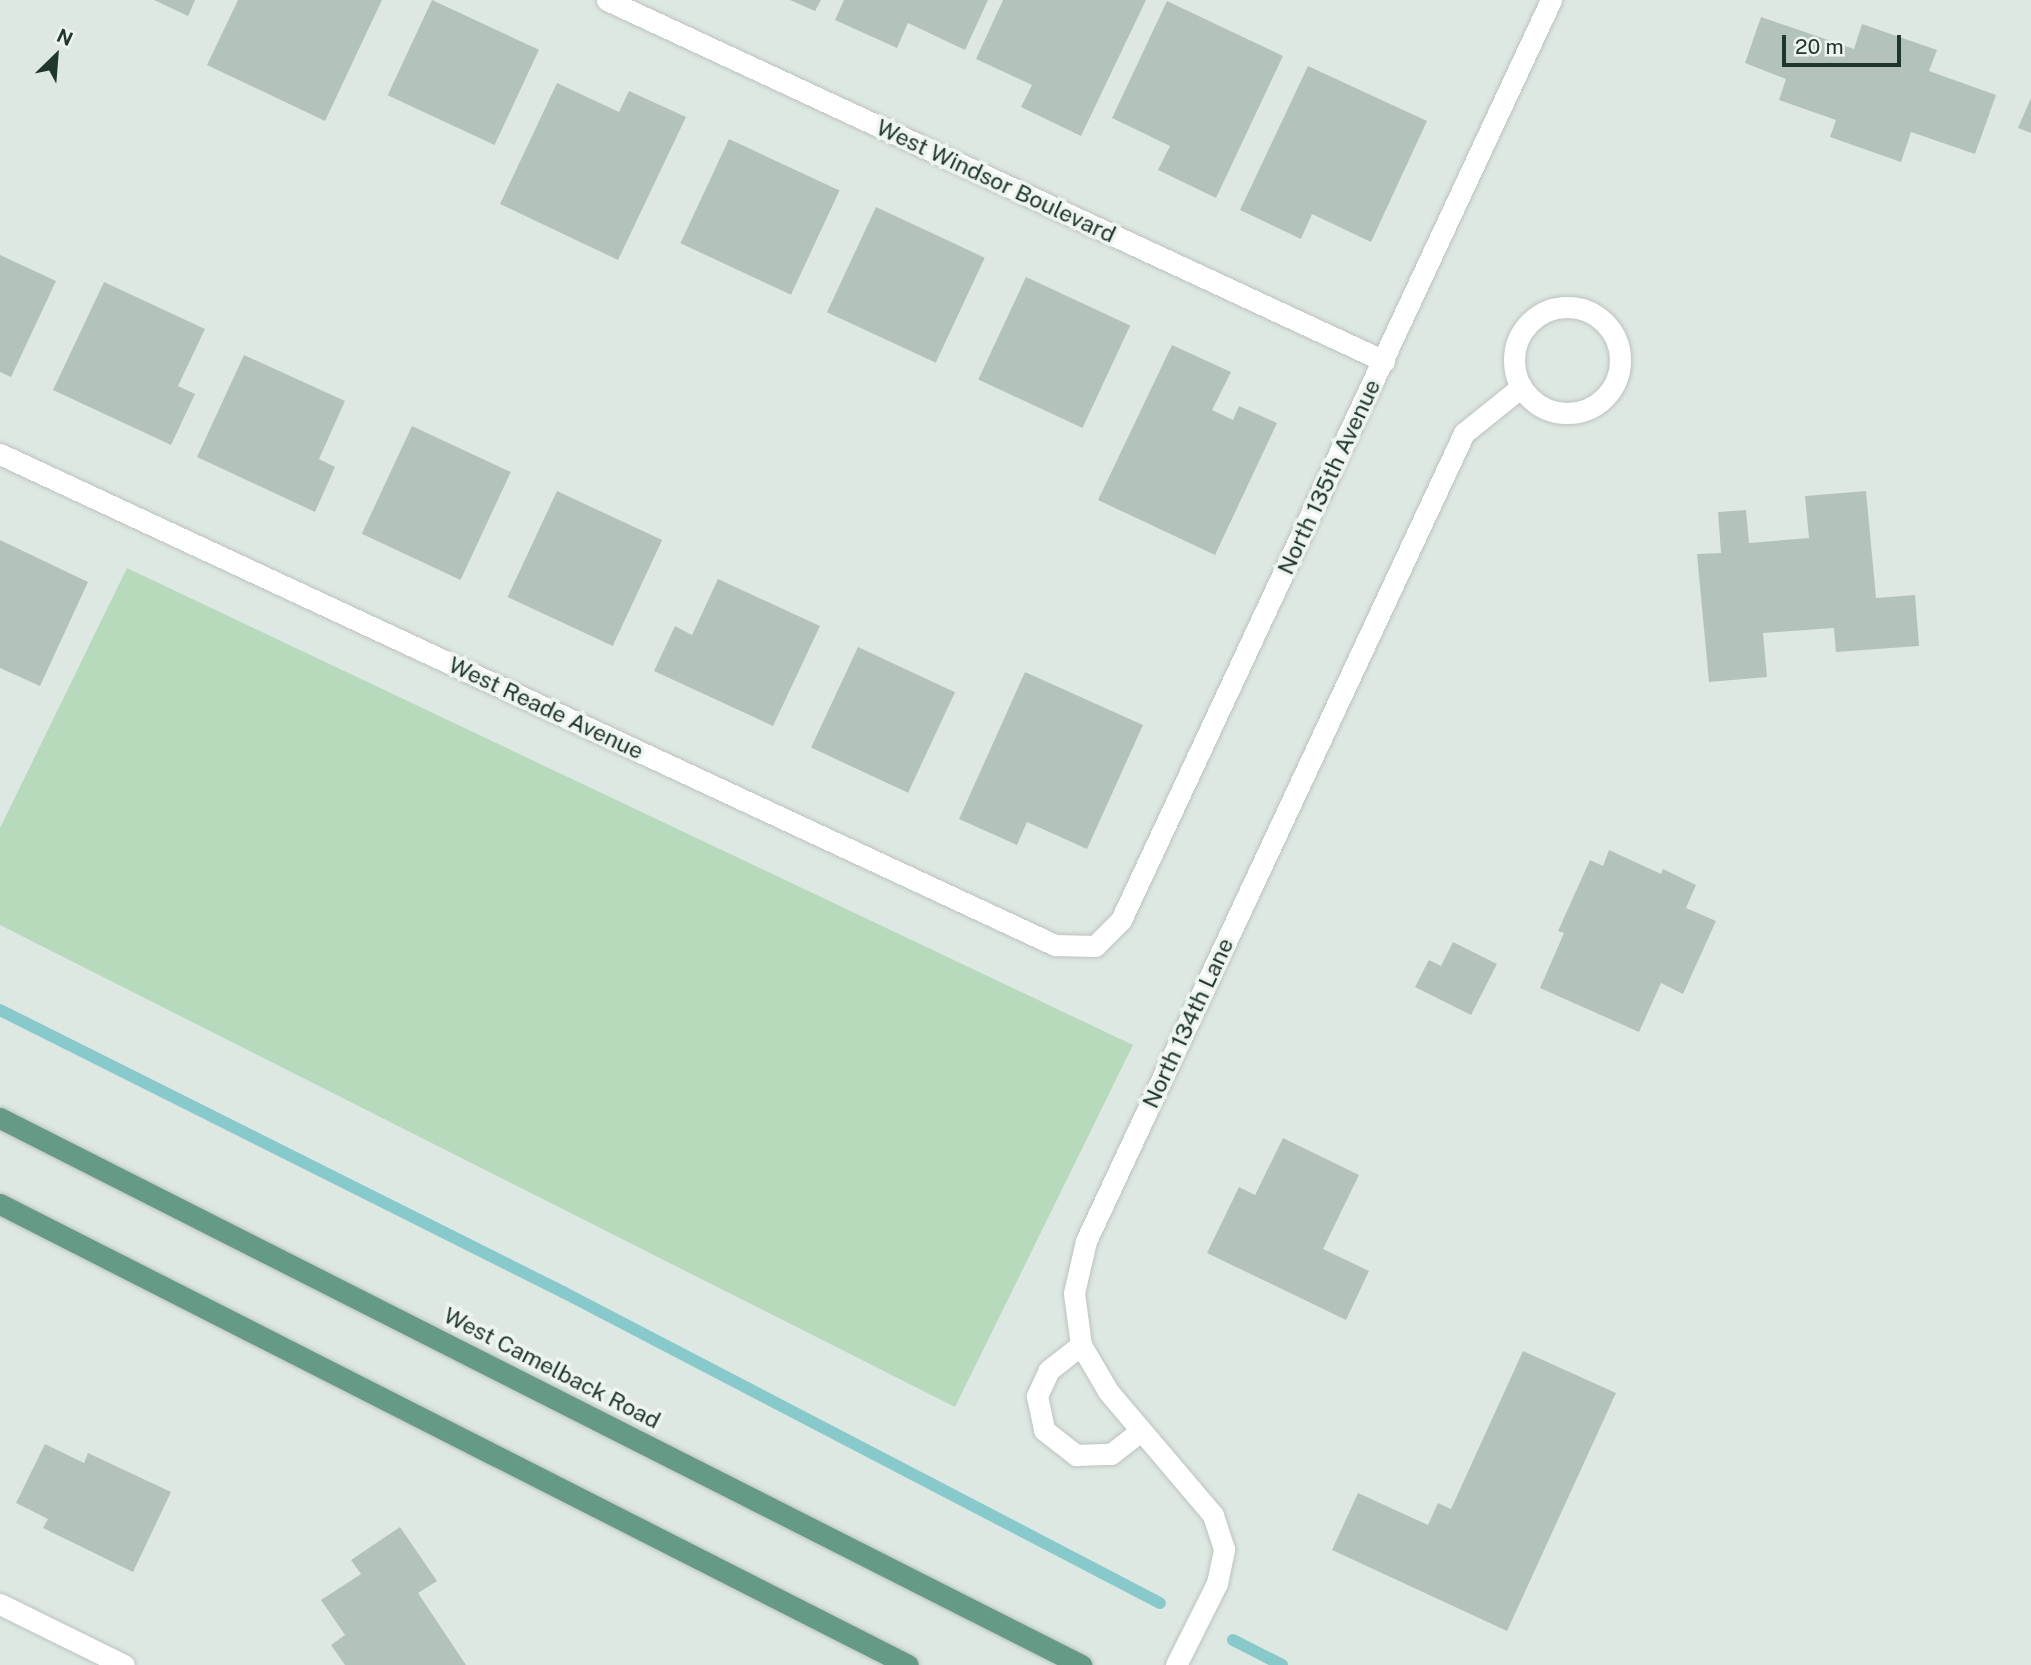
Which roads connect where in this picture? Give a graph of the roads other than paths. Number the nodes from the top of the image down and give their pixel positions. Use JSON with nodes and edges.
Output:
{"nodes":[{"id":1,"x":607,"y":0,"type":"edge"},
{"id":2,"x":1551,"y":0,"type":"edge"},
{"id":3,"x":1384,"y":361,"type":"junction"},
{"id":4,"x":1520,"y":387,"type":"junction"},
{"id":5,"x":0,"y":454,"type":"edge"},
{"id":6,"x":1095,"y":946,"type":"joint"},
{"id":7,"x":0,"y":1118,"type":"edge"},
{"id":8,"x":0,"y":1204,"type":"edge"},
{"id":9,"x":1081,"y":1345,"type":"junction"},
{"id":10,"x":1140,"y":1430,"type":"junction"},
{"id":11,"x":0,"y":1604,"type":"edge"},
{"id":12,"x":124,"y":1665,"type":"edge"},
{"id":13,"x":908,"y":1665,"type":"edge"},
{"id":14,"x":1081,"y":1665,"type":"edge"},
{"id":15,"x":1176,"y":1665,"type":"edge"}],
"edges":[{"from":1,"to":3,"type":"street","name":"West Windsor Boulevard"},
{"from":2,"to":3,"type":"street","name":"North 135th Avenue"},
{"from":3,"to":6,"type":"street","name":"North 135th Avenue"},
{"from":4,"to":4,"type":"street"},
{"from":4,"to":9,"type":"street","name":"North 134th Lane"},
{"from":5,"to":6,"type":"street","name":"West Reade Avenue"},
{"from":7,"to":14,"type":"main road","name":"West Camelback Road"},
{"from":8,"to":13,"type":"main road"},
{"from":9,"to":10,"type":"street","name":"North 134th Lane"},
{"from":9,"to":10,"type":"street"},
{"from":10,"to":15,"type":"street","name":"North 134th Lane"},
{"from":11,"to":12,"type":"street"}]}
